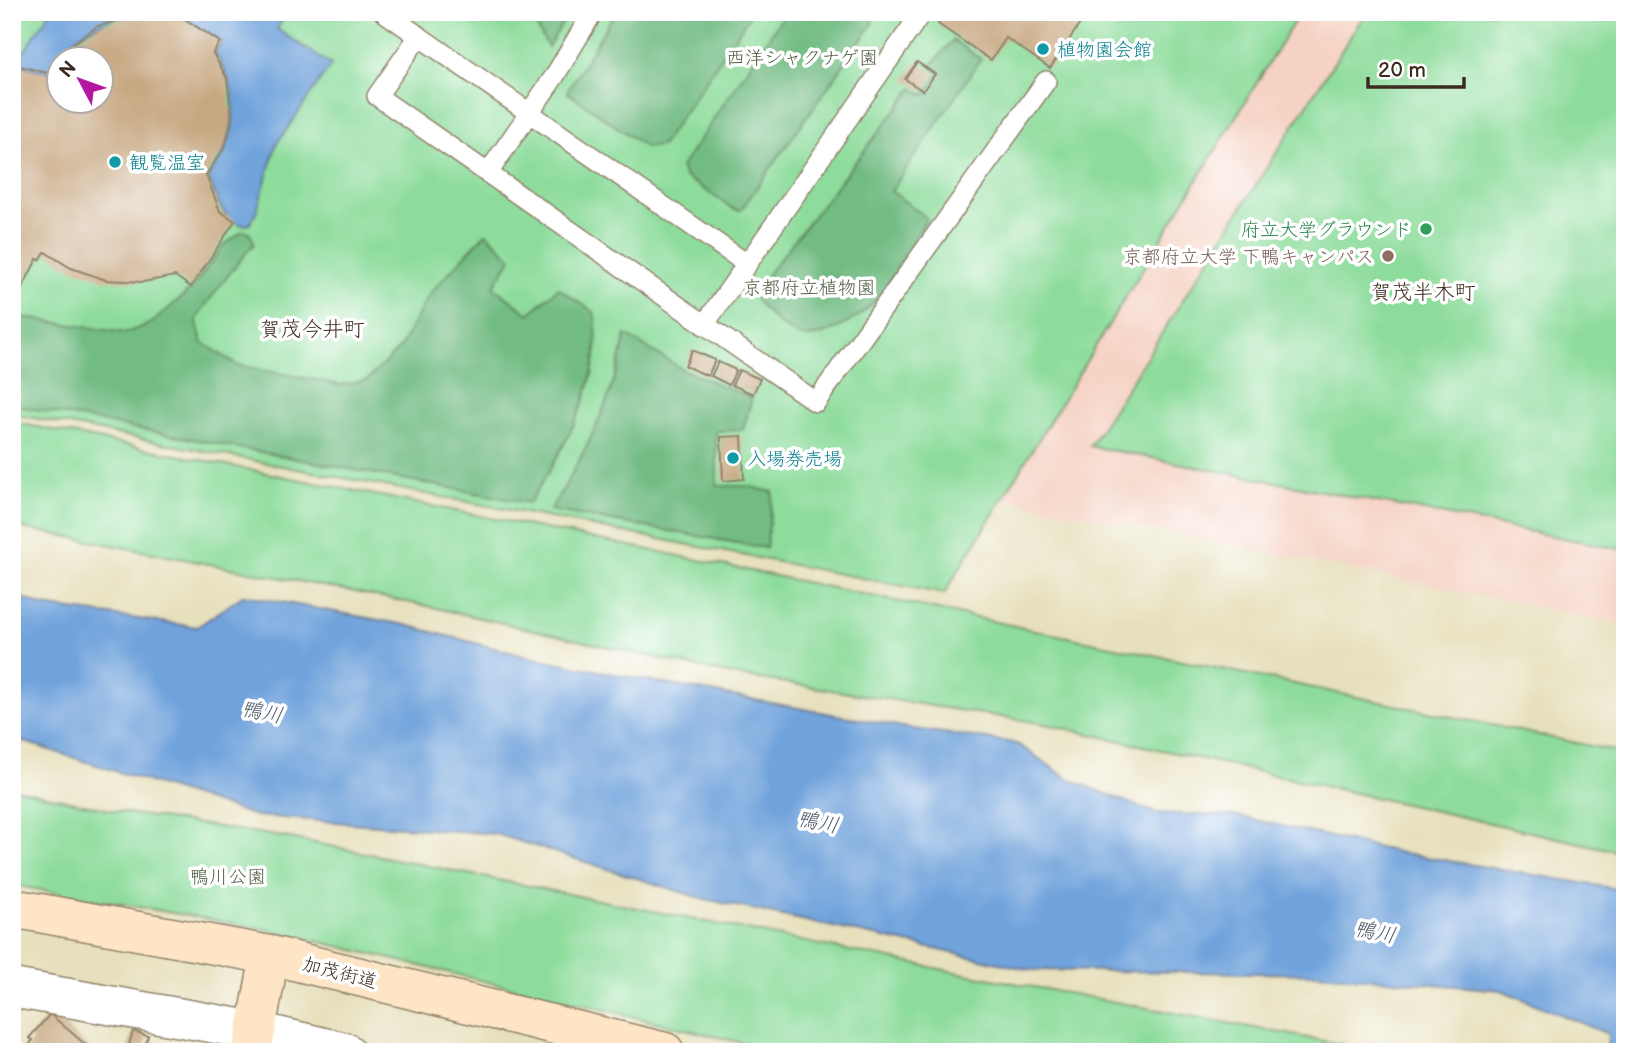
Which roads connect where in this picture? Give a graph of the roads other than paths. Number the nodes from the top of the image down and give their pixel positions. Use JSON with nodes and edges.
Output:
{"nodes":[{"id":1,"x":384,"y":12,"type":"edge"},
{"id":2,"x":593,"y":12,"type":"edge"},
{"id":3,"x":922,"y":12,"type":"edge"},
{"id":4,"x":419,"y":36,"type":"junction"},
{"id":5,"x":1046,"y":81,"type":"dead end"},
{"id":6,"x":529,"y":113,"type":"junction"},
{"id":7,"x":488,"y":173,"type":"junction"},
{"id":8,"x":747,"y":264,"type":"junction"},
{"id":9,"x":704,"y":325,"type":"junction"},
{"id":10,"x":12,"y":908,"type":"edge"},
{"id":11,"x":270,"y":955,"type":"junction"},
{"id":12,"x":18,"y":996,"type":"edge"},
{"id":13,"x":254,"y":1042,"type":"edge"},
{"id":14,"x":345,"y":1052,"type":"edge"},
{"id":15,"x":665,"y":1052,"type":"edge"}],
"edges":[{"from":1,"to":4,"type":"lane"},
{"from":2,"to":6,"type":"lane"},
{"from":3,"to":8,"type":"lane"},
{"from":4,"to":6,"type":"lane"},
{"from":4,"to":7,"type":"lane"},
{"from":5,"to":9,"type":"lane"},
{"from":6,"to":7,"type":"lane"},
{"from":6,"to":8,"type":"lane"},
{"from":7,"to":9,"type":"lane"},
{"from":8,"to":9,"type":"lane"},
{"from":10,"to":11,"type":"street","name":"加茂街道"},
{"from":11,"to":13,"type":"street"},
{"from":11,"to":15,"type":"street","name":"加茂街道"},
{"from":12,"to":13,"type":"street"},
{"from":13,"to":14,"type":"street"}]}
